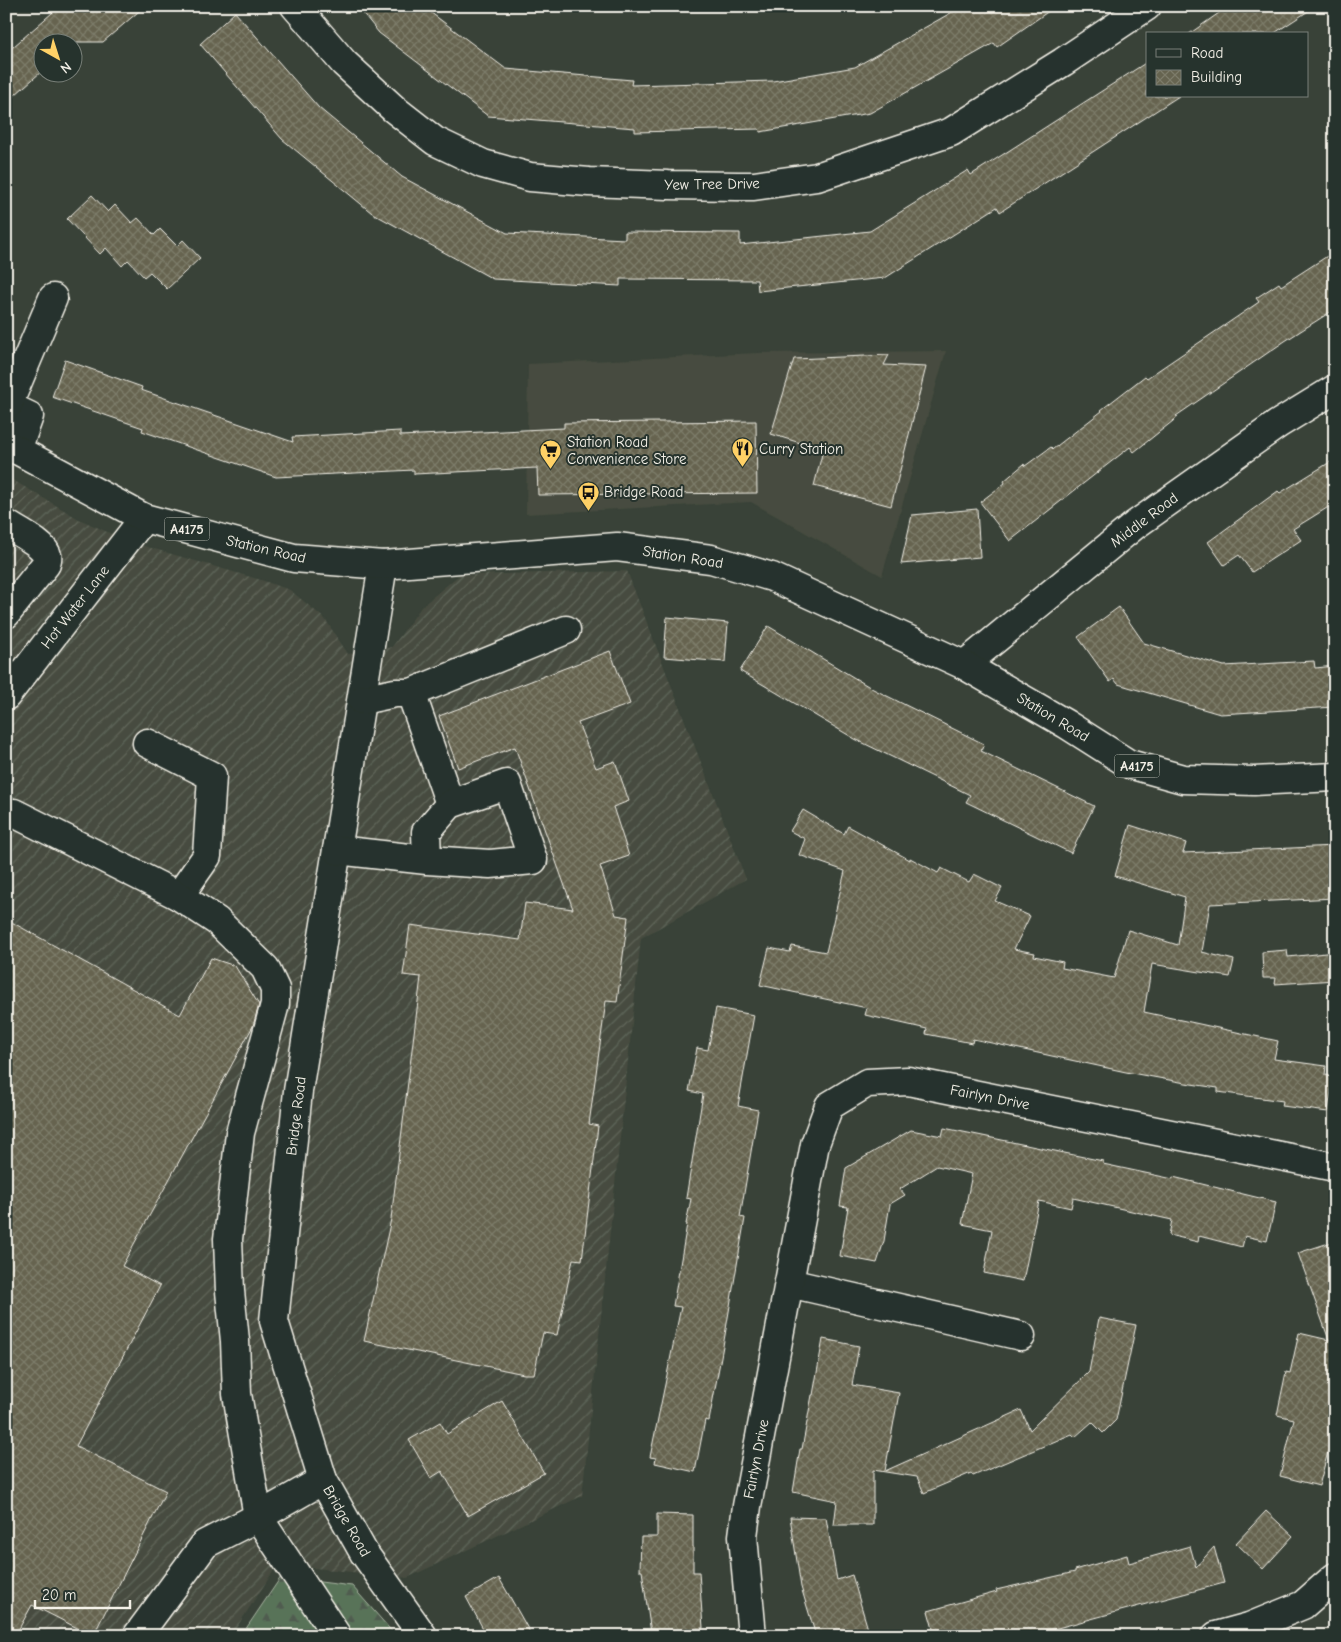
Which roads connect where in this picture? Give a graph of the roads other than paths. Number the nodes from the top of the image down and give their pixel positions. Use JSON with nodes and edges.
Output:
{"nodes":[{"id":1,"x":296,"y":6,"type":"edge"},
{"id":2,"x":1147,"y":6,"type":"edge"},
{"id":3,"x":53,"y":298,"type":"dead end"},
{"id":4,"x":1335,"y":389,"type":"edge"},
{"id":5,"x":7,"y":405,"type":"edge"},
{"id":6,"x":11,"y":447,"type":"edge"},
{"id":7,"x":144,"y":518,"type":"junction"},
{"id":8,"x":6,"y":524,"type":"edge"},
{"id":9,"x":383,"y":565,"type":"junction"},
{"id":10,"x":6,"y":614,"type":"edge"},
{"id":11,"x":566,"y":630,"type":"dead end"},
{"id":12,"x":964,"y":665,"type":"junction"},
{"id":13,"x":411,"y":694,"type":"junction"},
{"id":14,"x":6,"y":696,"type":"edge"},
{"id":15,"x":362,"y":700,"type":"junction"},
{"id":16,"x":147,"y":743,"type":"dead end"},
{"id":17,"x":1335,"y":777,"type":"edge"},
{"id":18,"x":450,"y":804,"type":"junction"},
{"id":19,"x":6,"y":813,"type":"edge"},
{"id":20,"x":337,"y":850,"type":"junction"},
{"id":21,"x":428,"y":860,"type":"junction"},
{"id":22,"x":179,"y":896,"type":"junction"},
{"id":23,"x":1335,"y":1167,"type":"edge"},
{"id":24,"x":789,"y":1283,"type":"junction"},
{"id":25,"x":1021,"y":1336,"type":"dead end"},
{"id":26,"x":323,"y":1480,"type":"junction"},
{"id":27,"x":258,"y":1517,"type":"junction"},
{"id":28,"x":1335,"y":1577,"type":"edge"},
{"id":29,"x":137,"y":1636,"type":"edge"},
{"id":30,"x":337,"y":1636,"type":"edge"},
{"id":31,"x":423,"y":1636,"type":"edge"},
{"id":32,"x":752,"y":1636,"type":"edge"},
{"id":33,"x":1216,"y":1636,"type":"edge"}],
"edges":[{"from":1,"to":2,"type":"street","name":"Yew Tree Drive"},
{"from":3,"to":5,"type":"street"},
{"from":4,"to":12,"type":"street","name":"Middle Road"},
{"from":5,"to":6,"type":"street"},
{"from":6,"to":7,"type":"street","name":"Station Road","number":"A4175"},
{"from":7,"to":9,"type":"street","name":"Station Road","number":"A4175"},
{"from":7,"to":14,"type":"street","name":"Hot Water Lane"},
{"from":8,"to":10,"type":"street"},
{"from":9,"to":12,"type":"street","name":"Station Road","number":"A4175"},
{"from":9,"to":15,"type":"street","name":"Bridge Road"},
{"from":11,"to":13,"type":"street"},
{"from":12,"to":17,"type":"street","name":"Station Road","number":"A4175"},
{"from":13,"to":15,"type":"street"},
{"from":13,"to":18,"type":"street"},
{"from":15,"to":20,"type":"street","name":"Bridge Road"},
{"from":16,"to":22,"type":"street"},
{"from":18,"to":21,"type":"street"},
{"from":18,"to":21,"type":"street"},
{"from":19,"to":22,"type":"street"},
{"from":20,"to":21,"type":"street"},
{"from":20,"to":26,"type":"street","name":"Bridge Road"},
{"from":22,"to":27,"type":"street"},
{"from":23,"to":24,"type":"street","name":"Fairlyn Drive"},
{"from":24,"to":25,"type":"street"},
{"from":24,"to":32,"type":"street","name":"Fairlyn Drive"},
{"from":26,"to":27,"type":"street"},
{"from":26,"to":31,"type":"street","name":"Bridge Road"},
{"from":27,"to":29,"type":"street"},
{"from":27,"to":30,"type":"street"},
{"from":28,"to":33,"type":"street"}]}
